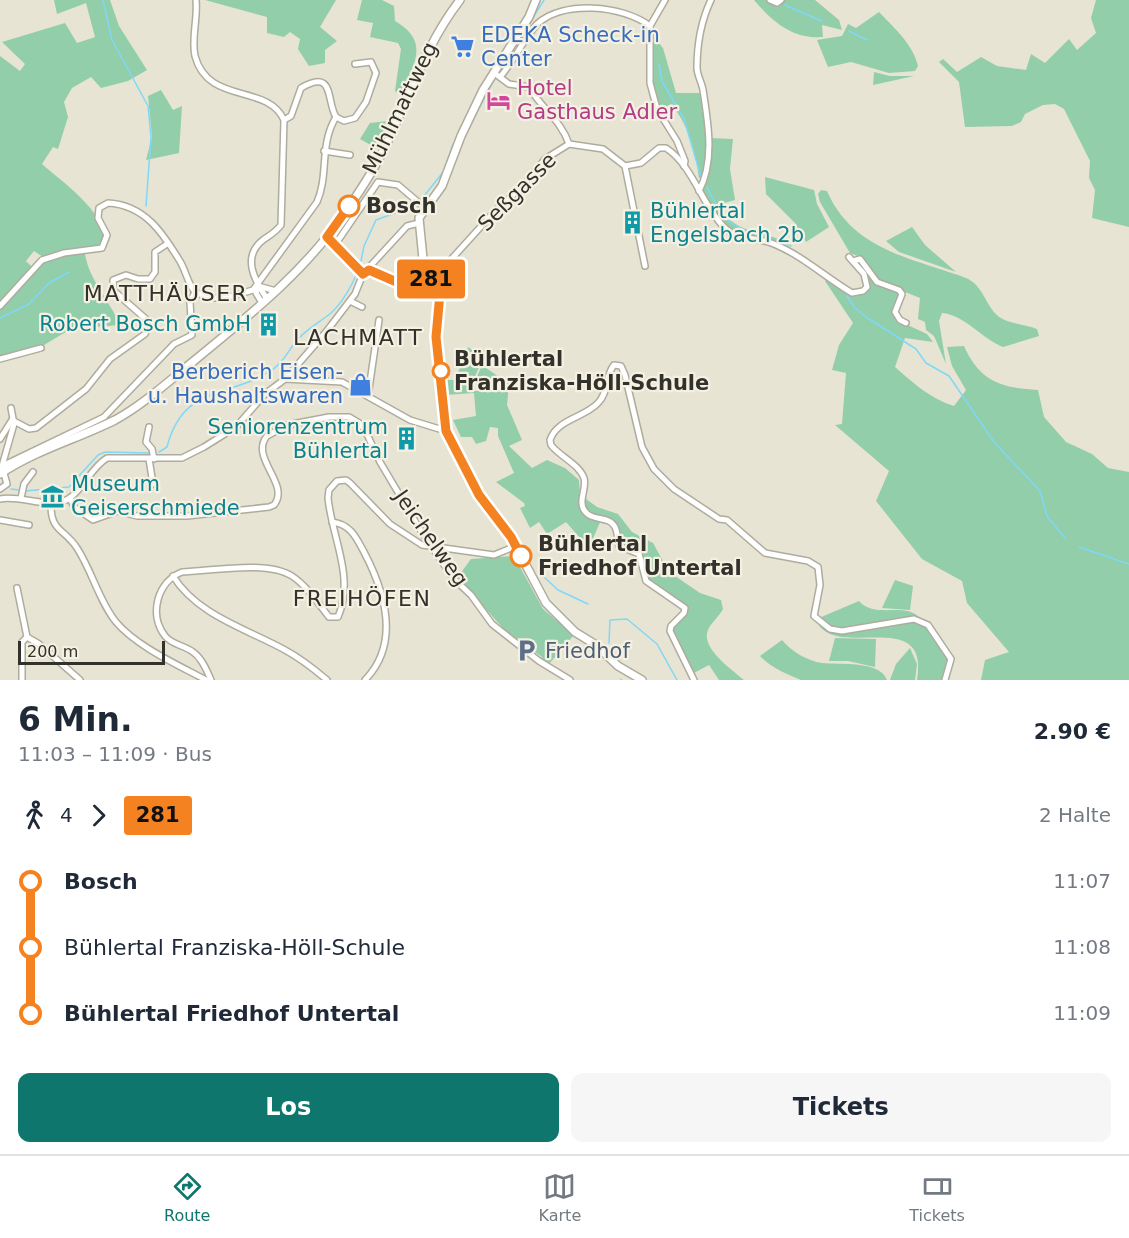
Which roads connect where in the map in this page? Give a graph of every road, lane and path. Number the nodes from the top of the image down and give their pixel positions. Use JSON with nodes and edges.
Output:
{"nodes":[{"id":1,"x":196,"y":0,"type":"edge"},
{"id":2,"x":460,"y":0,"type":"edge"},
{"id":3,"x":536,"y":0,"type":"edge"},
{"id":4,"x":665,"y":0,"type":"edge"},
{"id":5,"x":711,"y":0,"type":"edge"},
{"id":6,"x":770,"y":0,"type":"edge"},
{"id":7,"x":781,"y":0,"type":"edge"},
{"id":8,"x":650,"y":26,"type":"junction"},
{"id":9,"x":355,"y":64,"type":"dead end"},
{"id":10,"x":496,"y":75,"type":"junction"},
{"id":11,"x":336,"y":117,"type":"junction"},
{"id":12,"x":284,"y":120,"type":"junction"},
{"id":13,"x":569,"y":144,"type":"junction"},
{"id":14,"x":324,"y":151,"type":"junction"},
{"id":15,"x":350,"y":155,"type":"dead end"},
{"id":16,"x":626,"y":166,"type":"junction"},
{"id":17,"x":684,"y":166,"type":"junction"},
{"id":18,"x":699,"y":191,"type":"junction"},
{"id":19,"x":422,"y":204,"type":"junction"},
{"id":20,"x":419,"y":223,"type":"junction"},
{"id":21,"x":327,"y":237,"type":"junction"},
{"id":22,"x":167,"y":244,"type":"junction"},
{"id":23,"x":336,"y":245,"type":"junction"},
{"id":24,"x":645,"y":266,"type":"dead end"},
{"id":25,"x":369,"y":270,"type":"junction"},
{"id":26,"x":362,"y":273,"type":"junction"},
{"id":27,"x":432,"y":278,"type":"junction"},
{"id":28,"x":258,"y":286,"type":"junction"},
{"id":29,"x":276,"y":291,"type":"junction"},
{"id":30,"x":195,"y":292,"type":"junction"},
{"id":31,"x":265,"y":301,"type":"junction"},
{"id":32,"x":350,"y":301,"type":"junction"},
{"id":33,"x":0,"y":306,"type":"edge"},
{"id":34,"x":362,"y":307,"type":"dead end"},
{"id":35,"x":379,"y":320,"type":"dead end"},
{"id":36,"x":906,"y":323,"type":"dead end"},
{"id":37,"x":41,"y":348,"type":"dead end"},
{"id":38,"x":0,"y":359,"type":"edge"},
{"id":39,"x":285,"y":379,"type":"junction"},
{"id":40,"x":368,"y":396,"type":"junction"},
{"id":41,"x":10,"y":408,"type":"dead end"},
{"id":42,"x":12,"y":420,"type":"junction"},
{"id":43,"x":149,"y":427,"type":"dead end"},
{"id":44,"x":446,"y":431,"type":"junction"},
{"id":45,"x":0,"y":439,"type":"edge"},
{"id":46,"x":152,"y":455,"type":"junction"},
{"id":47,"x":1,"y":469,"type":"edge"},
{"id":48,"x":33,"y":472,"type":"dead end"},
{"id":49,"x":153,"y":484,"type":"dead end"},
{"id":50,"x":0,"y":489,"type":"edge"},
{"id":51,"x":21,"y":498,"type":"junction"},
{"id":52,"x":70,"y":498,"type":"junction"},
{"id":53,"x":0,"y":500,"type":"edge"},
{"id":54,"x":51,"y":502,"type":"junction"},
{"id":55,"x":0,"y":520,"type":"edge"},
{"id":56,"x":332,"y":522,"type":"junction"},
{"id":57,"x":29,"y":525,"type":"dead end"},
{"id":58,"x":516,"y":546,"type":"junction"},
{"id":59,"x":434,"y":548,"type":"junction"},
{"id":60,"x":173,"y":576,"type":"junction"},
{"id":61,"x":17,"y":588,"type":"dead end"},
{"id":62,"x":27,"y":637,"type":"junction"},
{"id":63,"x":22,"y":680,"type":"edge"},
{"id":64,"x":80,"y":680,"type":"edge"},
{"id":65,"x":206,"y":680,"type":"edge"},
{"id":66,"x":211,"y":680,"type":"edge"},
{"id":67,"x":327,"y":680,"type":"edge"},
{"id":68,"x":365,"y":680,"type":"edge"},
{"id":69,"x":570,"y":680,"type":"edge"},
{"id":70,"x":642,"y":680,"type":"edge"},
{"id":71,"x":694,"y":680,"type":"edge"},
{"id":72,"x":945,"y":680,"type":"edge"}],
"edges":[{"from":1,"to":12,"type":"street"},
{"from":2,"to":21,"type":"street","name":"Mühlmattweg"},
{"from":3,"to":10,"type":"street"},
{"from":4,"to":8,"type":"street"},
{"from":5,"to":18,"type":"street"},
{"from":6,"to":7,"type":"street"},
{"from":8,"to":10,"type":"street"},
{"from":8,"to":17,"type":"street"},
{"from":9,"to":11,"type":"street"},
{"from":10,"to":13,"type":"street"},
{"from":10,"to":19,"type":"street"},
{"from":11,"to":12,"type":"street"},
{"from":11,"to":14,"type":"street"},
{"from":12,"to":28,"type":"street"},
{"from":13,"to":16,"type":"street","name":"Seßgasse"},
{"from":13,"to":27,"type":"street","name":"Seßgasse"},
{"from":14,"to":15,"type":"street"},
{"from":14,"to":28,"type":"street"},
{"from":16,"to":17,"type":"street"},
{"from":16,"to":24,"type":"street"},
{"from":17,"to":18,"type":"street"},
{"from":18,"to":36,"type":"street"},
{"from":19,"to":20,"type":"street"},
{"from":19,"to":23,"type":"street"},
{"from":20,"to":25,"type":"street"},
{"from":20,"to":27,"type":"street"},
{"from":21,"to":23,"type":"street"},
{"from":21,"to":29,"type":"street","name":"Mühlmattweg"},
{"from":22,"to":30,"type":"street"},
{"from":22,"to":33,"type":"street"},
{"from":22,"to":42,"type":"street"},
{"from":23,"to":26,"type":"street"},
{"from":25,"to":26,"type":"street"},
{"from":25,"to":27,"type":"street","name":"Seßgasse"},
{"from":26,"to":32,"type":"street"},
{"from":27,"to":44,"type":"street"},
{"from":28,"to":29,"type":"street"},
{"from":28,"to":30,"type":"street"},
{"from":28,"to":31,"type":"street"},
{"from":29,"to":31,"type":"street","name":"Mühlmattweg"},
{"from":30,"to":47,"type":"street"},
{"from":31,"to":47,"type":"street","name":"Mühlmattweg"},
{"from":32,"to":34,"type":"street"},
{"from":32,"to":39,"type":"street"},
{"from":35,"to":40,"type":"street"},
{"from":37,"to":38,"type":"street"},
{"from":39,"to":40,"type":"street"},
{"from":39,"to":46,"type":"street"},
{"from":40,"to":44,"type":"street"},
{"from":41,"to":42,"type":"street"},
{"from":42,"to":45,"type":"street"},
{"from":42,"to":47,"type":"street"},
{"from":43,"to":46,"type":"street"},
{"from":44,"to":58,"type":"street"},
{"from":46,"to":49,"type":"street"},
{"from":46,"to":52,"type":"street"},
{"from":47,"to":50,"type":"street"},
{"from":48,"to":51,"type":"street"},
{"from":51,"to":53,"type":"street"},
{"from":51,"to":54,"type":"street"},
{"from":52,"to":54,"type":"street"},
{"from":52,"to":59,"type":"street","name":"Jeichelweg"},
{"from":54,"to":65,"type":"street"},
{"from":55,"to":57,"type":"street"},
{"from":56,"to":59,"type":"street"},
{"from":56,"to":60,"type":"street"},
{"from":56,"to":68,"type":"street"},
{"from":58,"to":59,"type":"street"},
{"from":58,"to":70,"type":"street"},
{"from":59,"to":69,"type":"street","name":"Jeichelweg"},
{"from":60,"to":66,"type":"street"},
{"from":60,"to":67,"type":"street"},
{"from":61,"to":62,"type":"street"},
{"from":62,"to":63,"type":"street"},
{"from":62,"to":64,"type":"street"},
{"from":71,"to":72,"type":"street"}]}
